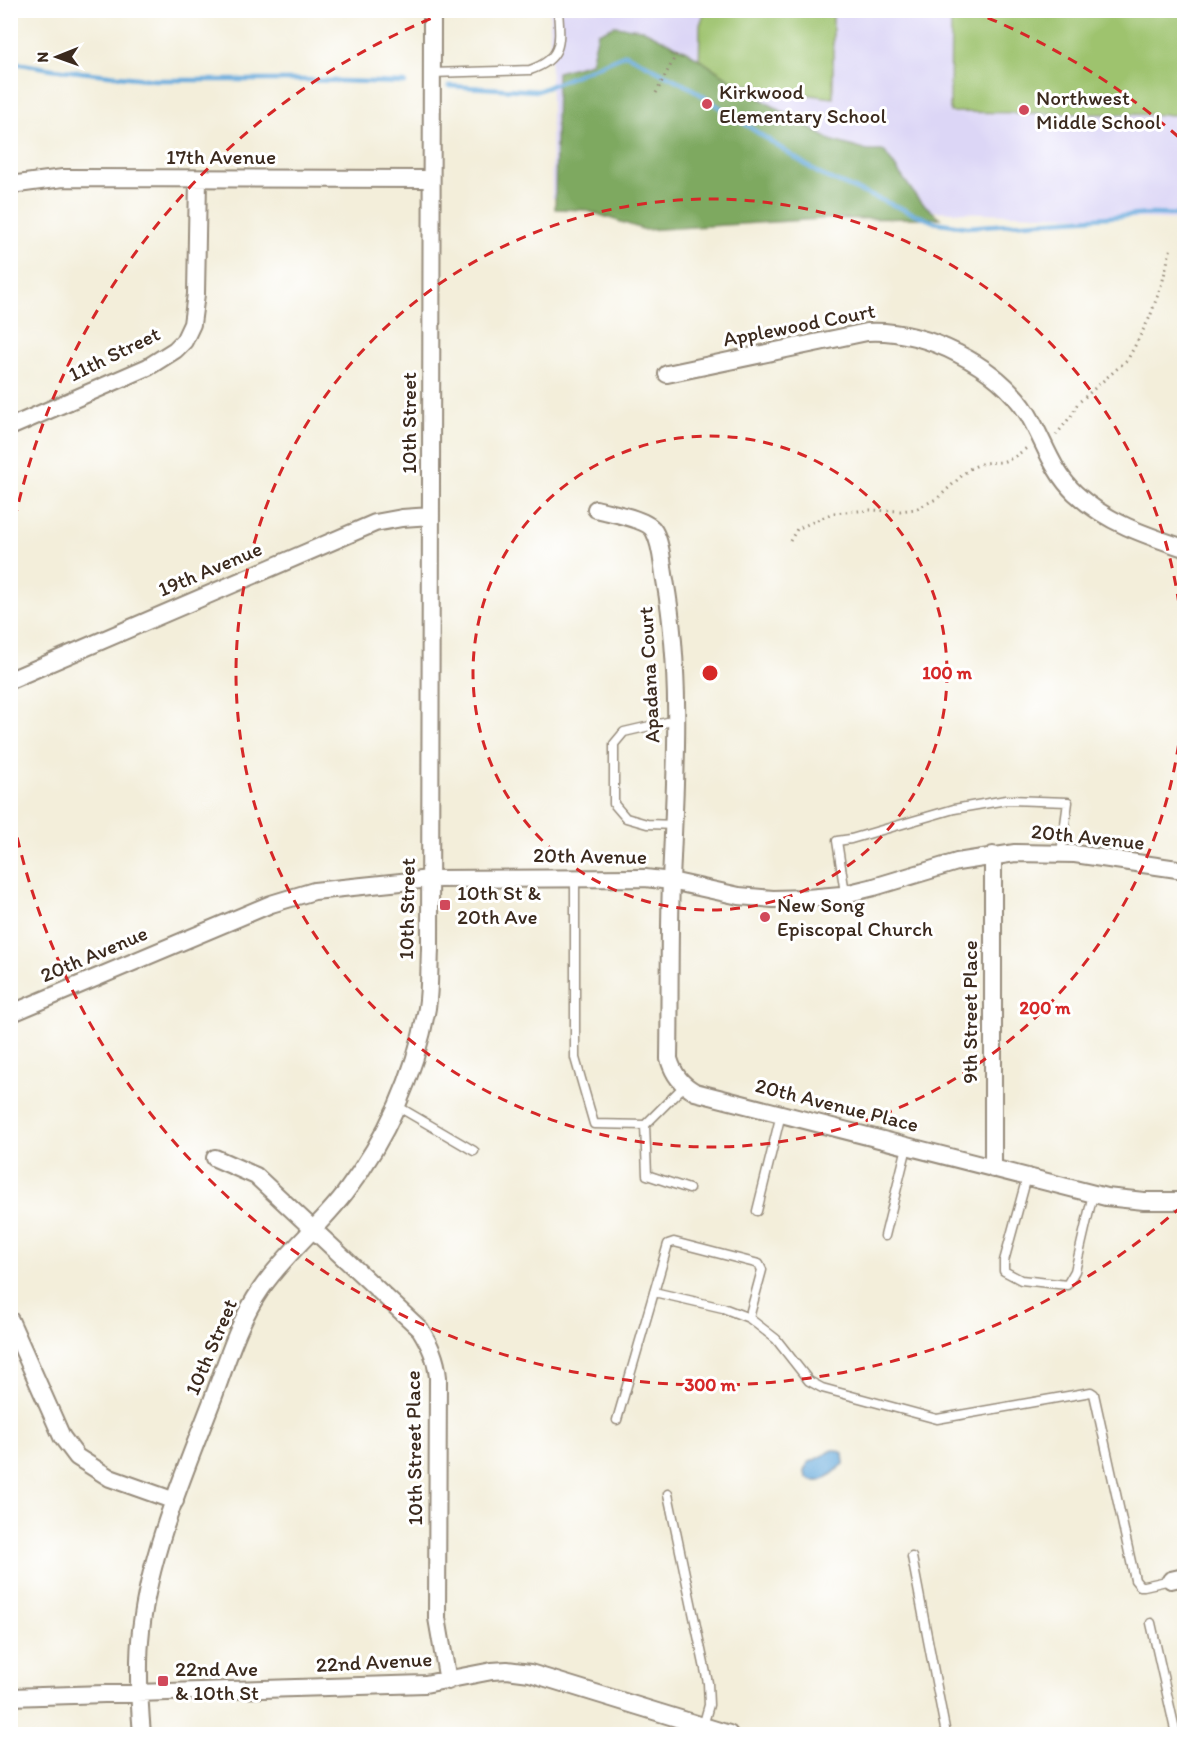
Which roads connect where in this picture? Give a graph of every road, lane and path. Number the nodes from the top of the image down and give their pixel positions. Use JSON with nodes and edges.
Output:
{"nodes":[{"id":1,"x":432,"y":10,"type":"edge"},
{"id":2,"x":558,"y":10,"type":"edge"},
{"id":3,"x":676,"y":55,"type":"dead end"},
{"id":4,"x":431,"y":73,"type":"junction"},
{"id":5,"x":656,"y":93,"type":"dead end"},
{"id":6,"x":198,"y":179,"type":"junction"},
{"id":7,"x":431,"y":179,"type":"junction"},
{"id":8,"x":10,"y":185,"type":"edge"},
{"id":9,"x":1171,"y":247,"type":"dead end"},
{"id":10,"x":667,"y":374,"type":"dead end"},
{"id":11,"x":10,"y":428,"type":"edge"},
{"id":12,"x":1041,"y":442,"type":"junction"},
{"id":13,"x":596,"y":509,"type":"dead end"},
{"id":14,"x":431,"y":516,"type":"junction"},
{"id":15,"x":790,"y":541,"type":"dead end"},
{"id":16,"x":1185,"y":548,"type":"edge"},
{"id":17,"x":10,"y":680,"type":"edge"},
{"id":18,"x":676,"y":720,"type":"junction"},
{"id":19,"x":675,"y":825,"type":"junction"},
{"id":20,"x":1061,"y":853,"type":"junction"},
{"id":21,"x":993,"y":855,"type":"junction"},
{"id":22,"x":1185,"y":870,"type":"edge"},
{"id":23,"x":575,"y":878,"type":"junction"},
{"id":24,"x":430,"y":879,"type":"junction"},
{"id":25,"x":671,"y":881,"type":"junction"},
{"id":26,"x":845,"y":893,"type":"junction"},
{"id":27,"x":10,"y":1014,"type":"edge"},
{"id":28,"x":684,"y":1086,"type":"junction"},
{"id":29,"x":397,"y":1106,"type":"junction"},
{"id":30,"x":781,"y":1114,"type":"junction"},
{"id":31,"x":645,"y":1125,"type":"junction"},
{"id":32,"x":907,"y":1147,"type":"junction"},
{"id":33,"x":474,"y":1151,"type":"dead end"},
{"id":34,"x":215,"y":1158,"type":"dead end"},
{"id":35,"x":993,"y":1169,"type":"junction"},
{"id":36,"x":1027,"y":1177,"type":"junction"},
{"id":37,"x":688,"y":1189,"type":"dead end"},
{"id":38,"x":1093,"y":1194,"type":"junction"},
{"id":39,"x":1185,"y":1201,"type":"edge"},
{"id":40,"x":758,"y":1211,"type":"dead end"},
{"id":41,"x":312,"y":1229,"type":"junction"},
{"id":42,"x":885,"y":1236,"type":"dead end"},
{"id":43,"x":654,"y":1292,"type":"junction"},
{"id":44,"x":749,"y":1318,"type":"junction"},
{"id":45,"x":10,"y":1320,"type":"edge"},
{"id":46,"x":617,"y":1420,"type":"dead end"},
{"id":47,"x":668,"y":1494,"type":"dead end"},
{"id":48,"x":176,"y":1501,"type":"junction"},
{"id":49,"x":912,"y":1557,"type":"dead end"},
{"id":50,"x":1178,"y":1579,"type":"edge"},
{"id":51,"x":1151,"y":1623,"type":"dead end"},
{"id":52,"x":448,"y":1681,"type":"junction"},
{"id":53,"x":138,"y":1694,"type":"junction"},
{"id":54,"x":10,"y":1697,"type":"edge"},
{"id":55,"x":703,"y":1726,"type":"junction"},
{"id":56,"x":142,"y":1734,"type":"edge"},
{"id":57,"x":729,"y":1734,"type":"edge"},
{"id":58,"x":946,"y":1734,"type":"edge"},
{"id":59,"x":1176,"y":1734,"type":"edge"}],
"edges":[{"from":1,"to":4,"type":"street","name":"10th Street"},
{"from":2,"to":4,"type":"lane"},
{"from":3,"to":5,"type":"path"},
{"from":4,"to":7,"type":"street","name":"10th Street"},
{"from":6,"to":7,"type":"street","name":"17th Avenue"},
{"from":6,"to":8,"type":"street","name":"17th Avenue"},
{"from":6,"to":11,"type":"street","name":"11th Street"},
{"from":7,"to":14,"type":"street","name":"10th Street"},
{"from":9,"to":12,"type":"path"},
{"from":10,"to":12,"type":"street","name":"Applewood Court"},
{"from":12,"to":15,"type":"path"},
{"from":12,"to":16,"type":"street","name":"Applewood Court"},
{"from":13,"to":18,"type":"street","name":"Apadana Court"},
{"from":14,"to":17,"type":"street","name":"19th Avenue"},
{"from":14,"to":24,"type":"street","name":"10th Street"},
{"from":18,"to":19,"type":"street","name":"Apadana Court"},
{"from":18,"to":19,"type":"lane"},
{"from":19,"to":25,"type":"street","name":"Apadana Court"},
{"from":20,"to":21,"type":"street","name":"20th Avenue"},
{"from":20,"to":22,"type":"street","name":"20th Avenue"},
{"from":20,"to":26,"type":"lane"},
{"from":21,"to":26,"type":"street","name":"20th Avenue"},
{"from":21,"to":35,"type":"street","name":"9th Street Place"},
{"from":23,"to":24,"type":"street","name":"20th Avenue"},
{"from":23,"to":25,"type":"street","name":"20th Avenue"},
{"from":23,"to":31,"type":"lane"},
{"from":24,"to":27,"type":"street","name":"20th Avenue"},
{"from":24,"to":29,"type":"street","name":"10th Street"},
{"from":25,"to":26,"type":"street","name":"20th Avenue"},
{"from":25,"to":28,"type":"street"},
{"from":28,"to":30,"type":"street","name":"20th Avenue Place"},
{"from":28,"to":31,"type":"lane"},
{"from":29,"to":33,"type":"lane"},
{"from":29,"to":41,"type":"street","name":"10th Street"},
{"from":30,"to":32,"type":"street","name":"20th Avenue Place"},
{"from":30,"to":40,"type":"lane"},
{"from":31,"to":37,"type":"lane"},
{"from":32,"to":35,"type":"street","name":"20th Avenue Place"},
{"from":32,"to":42,"type":"lane"},
{"from":34,"to":41,"type":"street","name":"10th Street Place"},
{"from":35,"to":36,"type":"street","name":"20th Avenue Place"},
{"from":36,"to":38,"type":"street","name":"20th Avenue Place"},
{"from":36,"to":38,"type":"lane"},
{"from":38,"to":39,"type":"street","name":"20th Avenue Place"},
{"from":41,"to":48,"type":"street","name":"10th Street"},
{"from":41,"to":52,"type":"street","name":"10th Street Place"},
{"from":43,"to":44,"type":"lane"},
{"from":43,"to":44,"type":"lane"},
{"from":43,"to":46,"type":"lane"},
{"from":44,"to":50,"type":"lane"},
{"from":45,"to":48,"type":"street"},
{"from":47,"to":55,"type":"lane"},
{"from":48,"to":53,"type":"street","name":"10th Street"},
{"from":49,"to":58,"type":"lane"},
{"from":51,"to":59,"type":"lane"},
{"from":52,"to":53,"type":"street","name":"22nd Avenue"},
{"from":52,"to":55,"type":"street","name":"22nd Avenue"},
{"from":53,"to":54,"type":"street","name":"22nd Avenue"},
{"from":53,"to":56,"type":"street","name":"10th Street"},
{"from":55,"to":57,"type":"street","name":"22nd Avenue"}]}
